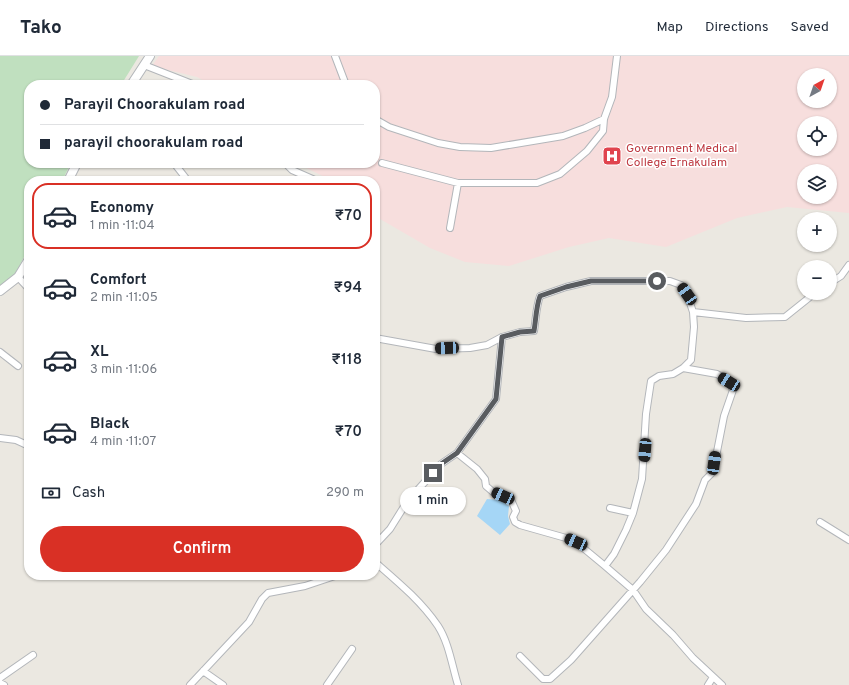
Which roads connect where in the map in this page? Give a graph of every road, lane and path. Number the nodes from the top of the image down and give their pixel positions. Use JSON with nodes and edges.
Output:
{"nodes":[{"id":1,"x":150,"y":56,"type":"edge"},
{"id":2,"x":335,"y":56,"type":"edge"},
{"id":3,"x":618,"y":56,"type":"edge"},
{"id":4,"x":144,"y":65,"type":"junction"},
{"id":5,"x":134,"y":80,"type":"edge"},
{"id":6,"x":182,"y":80,"type":"edge"},
{"id":7,"x":344,"y":80,"type":"edge"},
{"id":8,"x":604,"y":119,"type":"junction"},
{"id":9,"x":380,"y":121,"type":"edge"},
{"id":10,"x":382,"y":163,"type":"dead end"},
{"id":11,"x":178,"y":168,"type":"edge"},
{"id":12,"x":290,"y":168,"type":"edge"},
{"id":13,"x":184,"y":176,"type":"edge"},
{"id":14,"x":306,"y":176,"type":"edge"},
{"id":15,"x":458,"y":182,"type":"junction"},
{"id":16,"x":450,"y":228,"type":"dead end"},
{"id":17,"x":849,"y":265,"type":"edge"},
{"id":18,"x":24,"y":267,"type":"edge"},
{"id":19,"x":18,"y":277,"type":"junction"},
{"id":20,"x":837,"y":279,"type":"edge"},
{"id":21,"x":24,"y":284,"type":"edge"},
{"id":22,"x":0,"y":291,"type":"edge"},
{"id":23,"x":807,"y":300,"type":"edge"},
{"id":24,"x":693,"y":312,"type":"junction"},
{"id":25,"x":502,"y":337,"type":"junction"},
{"id":26,"x":380,"y":339,"type":"edge"},
{"id":27,"x":0,"y":352,"type":"edge"},
{"id":28,"x":18,"y":366,"type":"dead end"},
{"id":29,"x":683,"y":368,"type":"junction"},
{"id":30,"x":0,"y":438,"type":"edge"},
{"id":31,"x":24,"y":444,"type":"edge"},
{"id":32,"x":457,"y":453,"type":"junction"},
{"id":33,"x":610,"y":508,"type":"dead end"},
{"id":34,"x":633,"y":513,"type":"junction"},
{"id":35,"x":820,"y":522,"type":"dead end"},
{"id":36,"x":380,"y":539,"type":"edge"},
{"id":37,"x":849,"y":540,"type":"edge"},
{"id":38,"x":380,"y":566,"type":"edge"},
{"id":39,"x":605,"y":566,"type":"junction"},
{"id":40,"x":323,"y":580,"type":"edge"},
{"id":41,"x":633,"y":590,"type":"junction"},
{"id":42,"x":352,"y":649,"type":"dead end"},
{"id":43,"x":33,"y":655,"type":"dead end"},
{"id":44,"x":520,"y":656,"type":"dead end"},
{"id":45,"x":203,"y":671,"type":"junction"},
{"id":46,"x":713,"y":677,"type":"junction"},
{"id":47,"x":0,"y":678,"type":"edge"},
{"id":48,"x":0,"y":683,"type":"edge"},
{"id":49,"x":4,"y":685,"type":"edge"},
{"id":50,"x":190,"y":685,"type":"edge"},
{"id":51,"x":223,"y":685,"type":"edge"},
{"id":52,"x":327,"y":685,"type":"edge"},
{"id":53,"x":458,"y":685,"type":"edge"},
{"id":54,"x":708,"y":685,"type":"edge"},
{"id":55,"x":722,"y":685,"type":"edge"}],
"edges":[{"from":1,"to":4,"type":"street"},
{"from":2,"to":7,"type":"street"},
{"from":3,"to":8,"type":"street"},
{"from":4,"to":5,"type":"street"},
{"from":4,"to":6,"type":"street"},
{"from":8,"to":9,"type":"street"},
{"from":8,"to":15,"type":"street"},
{"from":10,"to":15,"type":"street"},
{"from":11,"to":13,"type":"street"},
{"from":12,"to":14,"type":"street"},
{"from":15,"to":16,"type":"street"},
{"from":17,"to":20,"type":"street"},
{"from":18,"to":19,"type":"street"},
{"from":19,"to":21,"type":"street"},
{"from":19,"to":22,"type":"street"},
{"from":23,"to":24,"type":"street"},
{"from":24,"to":25,"type":"street"},
{"from":24,"to":29,"type":"street"},
{"from":25,"to":26,"type":"street"},
{"from":25,"to":32,"type":"street"},
{"from":27,"to":28,"type":"street"},
{"from":29,"to":34,"type":"street"},
{"from":29,"to":41,"type":"street"},
{"from":30,"to":31,"type":"street"},
{"from":32,"to":36,"type":"street"},
{"from":32,"to":39,"type":"street"},
{"from":33,"to":34,"type":"street"},
{"from":34,"to":39,"type":"street"},
{"from":35,"to":37,"type":"street"},
{"from":38,"to":53,"type":"street"},
{"from":39,"to":41,"type":"street"},
{"from":40,"to":45,"type":"street"},
{"from":41,"to":44,"type":"street"},
{"from":41,"to":46,"type":"street"},
{"from":42,"to":52,"type":"street"},
{"from":43,"to":47,"type":"street"},
{"from":45,"to":50,"type":"street"},
{"from":45,"to":51,"type":"street"},
{"from":46,"to":54,"type":"street"},
{"from":46,"to":55,"type":"street"},
{"from":48,"to":49,"type":"street"}]}
